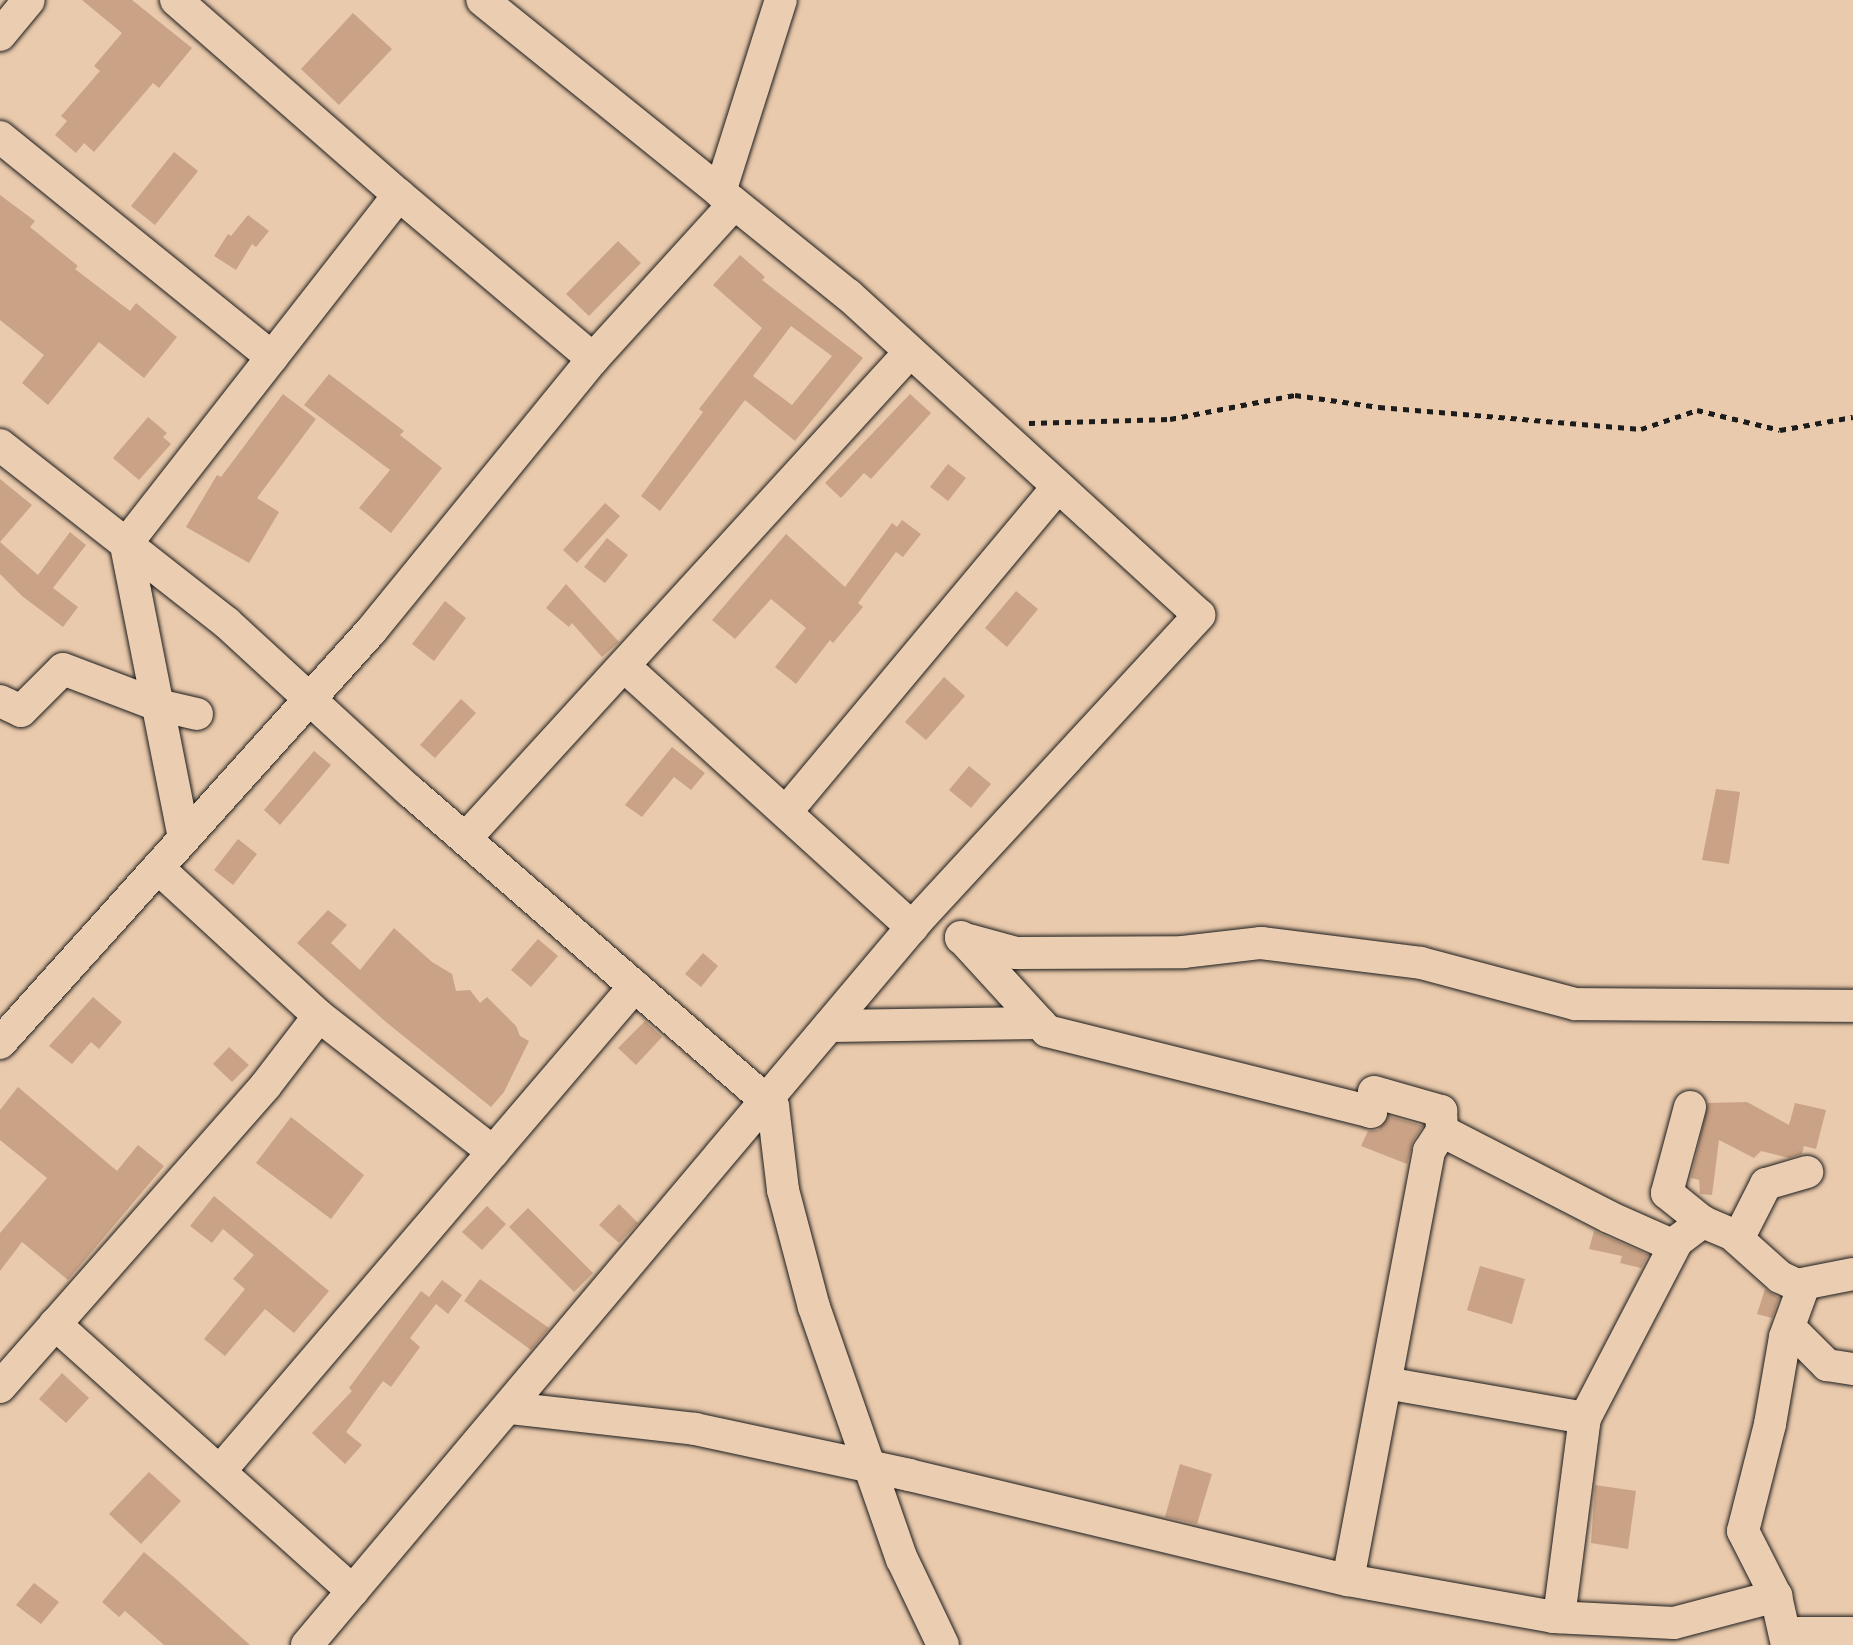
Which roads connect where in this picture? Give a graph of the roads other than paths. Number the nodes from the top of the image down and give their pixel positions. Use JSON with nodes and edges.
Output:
{"nodes":[{"id":1,"x":29,"y":0,"type":"edge"},
{"id":2,"x":176,"y":0,"type":"edge"},
{"id":3,"x":482,"y":0,"type":"edge"},
{"id":4,"x":781,"y":0,"type":"edge"},
{"id":5,"x":0,"y":35,"type":"edge"},
{"id":6,"x":0,"y":137,"type":"edge"},
{"id":7,"x":399,"y":195,"type":"junction"},
{"id":8,"x":727,"y":198,"type":"junction"},
{"id":9,"x":910,"y":352,"type":"junction"},
{"id":10,"x":272,"y":357,"type":"junction"},
{"id":11,"x":593,"y":359,"type":"junction"},
{"id":12,"x":0,"y":445,"type":"edge"},
{"id":13,"x":1058,"y":487,"type":"junction"},
{"id":14,"x":126,"y":544,"type":"junction"},
{"id":15,"x":624,"y":666,"type":"junction"},
{"id":16,"x":310,"y":699,"type":"junction"},
{"id":17,"x":0,"y":701,"type":"edge"},
{"id":18,"x":158,"y":705,"type":"junction"},
{"id":19,"x":197,"y":714,"type":"dead end"},
{"id":20,"x":786,"y":812,"type":"junction"},
{"id":21,"x":184,"y":838,"type":"junction"},
{"id":22,"x":465,"y":839,"type":"junction"},
{"id":23,"x":158,"y":868,"type":"junction"},
{"id":24,"x":919,"y":919,"type":"junction"},
{"id":25,"x":961,"y":937,"type":"junction"},
{"id":26,"x":635,"y":986,"type":"junction"},
{"id":27,"x":1853,"y":1006,"type":"edge"},
{"id":28,"x":319,"y":1016,"type":"junction"},
{"id":29,"x":1040,"y":1023,"type":"junction"},
{"id":30,"x":829,"y":1026,"type":"junction"},
{"id":31,"x":4,"y":1030,"type":"edge"},
{"id":32,"x":767,"y":1100,"type":"junction"},
{"id":33,"x":1690,"y":1107,"type":"dead end"},
{"id":34,"x":1442,"y":1131,"type":"junction"},
{"id":35,"x":493,"y":1152,"type":"junction"},
{"id":36,"x":1807,"y":1172,"type":"dead end"},
{"id":37,"x":1703,"y":1222,"type":"junction"},
{"id":38,"x":1738,"y":1239,"type":"junction"},
{"id":39,"x":1677,"y":1241,"type":"junction"},
{"id":40,"x":1853,"y":1274,"type":"edge"},
{"id":41,"x":1804,"y":1285,"type":"junction"},
{"id":42,"x":55,"y":1324,"type":"junction"},
{"id":43,"x":1789,"y":1327,"type":"junction"},
{"id":44,"x":1853,"y":1369,"type":"edge"},
{"id":45,"x":1386,"y":1383,"type":"junction"},
{"id":46,"x":0,"y":1387,"type":"edge"},
{"id":47,"x":509,"y":1408,"type":"junction"},
{"id":48,"x":1585,"y":1418,"type":"junction"},
{"id":49,"x":869,"y":1466,"type":"junction"},
{"id":50,"x":220,"y":1471,"type":"junction"},
{"id":51,"x":1348,"y":1580,"type":"junction"},
{"id":52,"x":353,"y":1591,"type":"junction"},
{"id":53,"x":1776,"y":1596,"type":"junction"},
{"id":54,"x":1559,"y":1617,"type":"junction"},
{"id":55,"x":1853,"y":1633,"type":"edge"},
{"id":56,"x":1786,"y":1639,"type":"edge"},
{"id":57,"x":307,"y":1645,"type":"edge"},
{"id":58,"x":943,"y":1645,"type":"edge"}],
"edges":[{"from":1,"to":5,"type":"street"},
{"from":2,"to":7,"type":"street"},
{"from":3,"to":8,"type":"street"},
{"from":4,"to":8,"type":"street"},
{"from":6,"to":10,"type":"street"},
{"from":7,"to":10,"type":"street"},
{"from":7,"to":11,"type":"street"},
{"from":8,"to":9,"type":"street"},
{"from":8,"to":11,"type":"street"},
{"from":9,"to":13,"type":"street"},
{"from":9,"to":15,"type":"street"},
{"from":10,"to":14,"type":"street"},
{"from":11,"to":16,"type":"street"},
{"from":12,"to":14,"type":"street"},
{"from":13,"to":20,"type":"street"},
{"from":13,"to":24,"type":"street"},
{"from":14,"to":16,"type":"street"},
{"from":14,"to":18,"type":"street"},
{"from":15,"to":20,"type":"street"},
{"from":15,"to":22,"type":"street"},
{"from":16,"to":21,"type":"street"},
{"from":16,"to":22,"type":"street"},
{"from":17,"to":18,"type":"street"},
{"from":18,"to":19,"type":"street"},
{"from":18,"to":21,"type":"street"},
{"from":20,"to":24,"type":"street"},
{"from":21,"to":23,"type":"street"},
{"from":22,"to":26,"type":"street"},
{"from":23,"to":28,"type":"street"},
{"from":23,"to":31,"type":"street"},
{"from":24,"to":25,"type":"street"},
{"from":24,"to":30,"type":"street"},
{"from":25,"to":27,"type":"street"},
{"from":25,"to":29,"type":"street"},
{"from":26,"to":32,"type":"street"},
{"from":26,"to":35,"type":"street"},
{"from":28,"to":35,"type":"street"},
{"from":28,"to":42,"type":"street"},
{"from":29,"to":30,"type":"street"},
{"from":29,"to":34,"type":"street"},
{"from":30,"to":32,"type":"street"},
{"from":32,"to":47,"type":"street"},
{"from":32,"to":49,"type":"street"},
{"from":33,"to":37,"type":"street"},
{"from":34,"to":39,"type":"street"},
{"from":34,"to":45,"type":"street"},
{"from":35,"to":50,"type":"street"},
{"from":36,"to":38,"type":"street"},
{"from":37,"to":38,"type":"street"},
{"from":37,"to":39,"type":"street"},
{"from":38,"to":41,"type":"street"},
{"from":39,"to":48,"type":"street"},
{"from":40,"to":41,"type":"street"},
{"from":41,"to":43,"type":"street"},
{"from":42,"to":46,"type":"street"},
{"from":42,"to":50,"type":"street"},
{"from":43,"to":44,"type":"street"},
{"from":43,"to":53,"type":"street"},
{"from":45,"to":48,"type":"street"},
{"from":45,"to":51,"type":"street"},
{"from":47,"to":49,"type":"street"},
{"from":47,"to":52,"type":"street"},
{"from":48,"to":54,"type":"street"},
{"from":49,"to":51,"type":"street"},
{"from":49,"to":58,"type":"street"},
{"from":50,"to":52,"type":"street"},
{"from":51,"to":54,"type":"street"},
{"from":52,"to":57,"type":"street"},
{"from":53,"to":54,"type":"street"},
{"from":53,"to":56,"type":"street"},
{"from":55,"to":56,"type":"street"}]}
